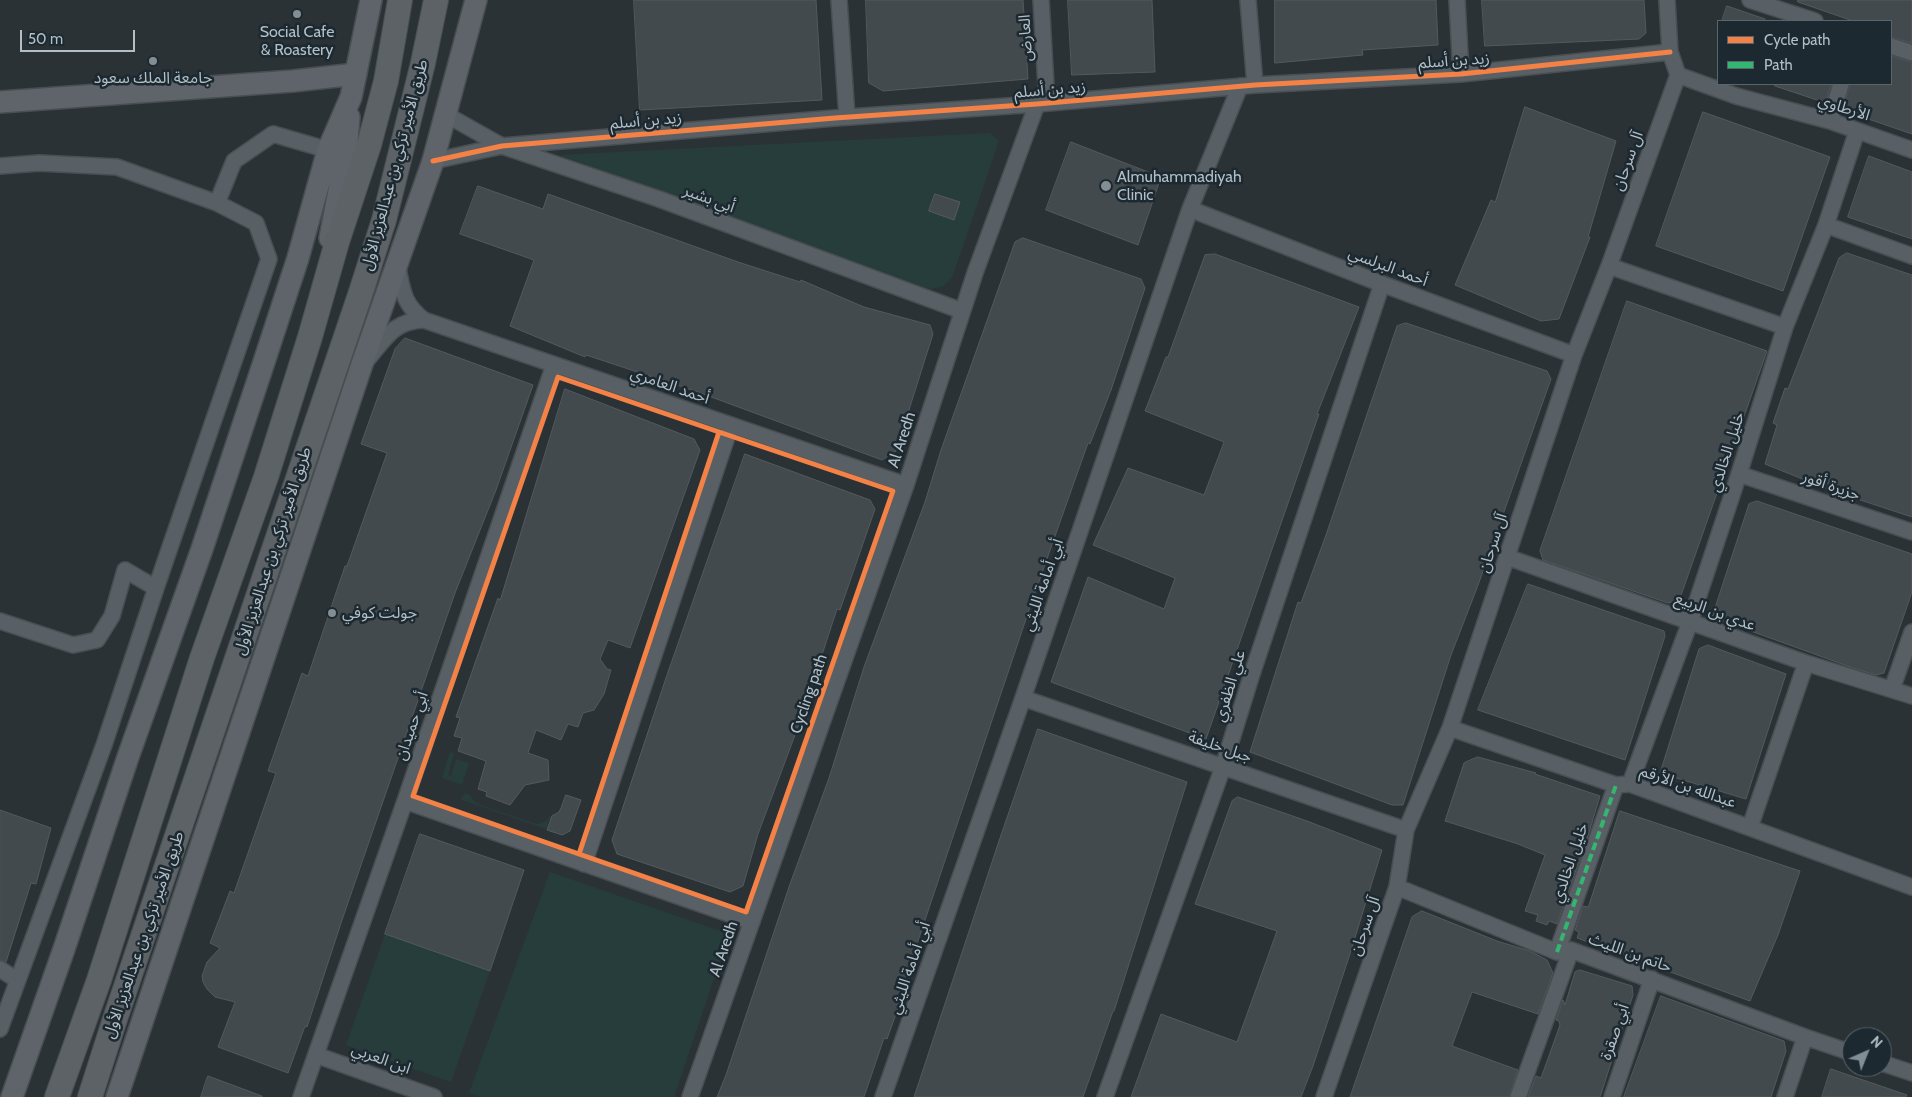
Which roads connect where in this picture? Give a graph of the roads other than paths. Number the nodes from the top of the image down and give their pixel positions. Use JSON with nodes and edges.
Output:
{"nodes":[{"id":1,"x":371,"y":0,"type":"edge"},
{"id":2,"x":400,"y":0,"type":"edge"},
{"id":3,"x":476,"y":0,"type":"edge"},
{"id":4,"x":839,"y":0,"type":"edge"},
{"id":5,"x":1041,"y":0,"type":"edge"},
{"id":6,"x":1248,"y":0,"type":"edge"},
{"id":7,"x":1457,"y":0,"type":"edge"},
{"id":8,"x":1668,"y":0,"type":"edge"},
{"id":9,"x":1750,"y":0,"type":"edge"},
{"id":10,"x":436,"y":5,"type":"edge"},
{"id":11,"x":1812,"y":20,"type":"edge"},
{"id":12,"x":1892,"y":46,"type":"edge"},
{"id":13,"x":1670,"y":52,"type":"junction"},
{"id":14,"x":1912,"y":53,"type":"edge"},
{"id":15,"x":356,"y":74,"type":"junction"},
{"id":16,"x":1461,"y":74,"type":"junction"},
{"id":17,"x":1678,"y":74,"type":"junction"},
{"id":18,"x":1841,"y":85,"type":"edge"},
{"id":19,"x":1248,"y":86,"type":"junction"},
{"id":20,"x":351,"y":97,"type":"junction"},
{"id":21,"x":0,"y":102,"type":"edge"},
{"id":22,"x":1042,"y":104,"type":"junction"},
{"id":23,"x":445,"y":114,"type":"junction"},
{"id":24,"x":847,"y":117,"type":"junction"},
{"id":25,"x":1830,"y":121,"type":"junction"},
{"id":26,"x":1857,"y":130,"type":"junction"},
{"id":27,"x":502,"y":146,"type":"junction"},
{"id":28,"x":328,"y":150,"type":"junction"},
{"id":29,"x":1912,"y":150,"type":"edge"},
{"id":30,"x":433,"y":161,"type":"junction"},
{"id":31,"x":0,"y":166,"type":"edge"},
{"id":32,"x":217,"y":204,"type":"junction"},
{"id":33,"x":1190,"y":210,"type":"junction"},
{"id":34,"x":1826,"y":226,"type":"junction"},
{"id":35,"x":1912,"y":256,"type":"edge"},
{"id":36,"x":397,"y":263,"type":"junction"},
{"id":37,"x":1609,"y":266,"type":"junction"},
{"id":38,"x":1382,"y":284,"type":"junction"},
{"id":39,"x":962,"y":311,"type":"junction"},
{"id":40,"x":424,"y":320,"type":"junction"},
{"id":41,"x":1785,"y":327,"type":"junction"},
{"id":42,"x":310,"y":337,"type":"junction"},
{"id":43,"x":1574,"y":356,"type":"junction"},
{"id":44,"x":362,"y":364,"type":"junction"},
{"id":45,"x":554,"y":365,"type":"junction"},
{"id":46,"x":730,"y":425,"type":"junction"},
{"id":47,"x":1739,"y":474,"type":"junction"},
{"id":48,"x":906,"y":484,"type":"junction"},
{"id":49,"x":1912,"y":532,"type":"edge"},
{"id":50,"x":1507,"y":557,"type":"junction"},
{"id":51,"x":156,"y":588,"type":"junction"},
{"id":52,"x":0,"y":621,"type":"edge"},
{"id":53,"x":1690,"y":622,"type":"junction"},
{"id":54,"x":1912,"y":632,"type":"edge"},
{"id":55,"x":1806,"y":663,"type":"junction"},
{"id":56,"x":1892,"y":690,"type":"junction"},
{"id":57,"x":1912,"y":696,"type":"edge"},
{"id":58,"x":1023,"y":698,"type":"junction"},
{"id":59,"x":1450,"y":728,"type":"junction"},
{"id":60,"x":1223,"y":767,"type":"junction"},
{"id":61,"x":1623,"y":785,"type":"junction"},
{"id":62,"x":404,"y":801,"type":"junction"},
{"id":63,"x":1750,"y":827,"type":"junction"},
{"id":64,"x":1406,"y":830,"type":"junction"},
{"id":65,"x":584,"y":864,"type":"junction"},
{"id":66,"x":1397,"y":887,"type":"junction"},
{"id":67,"x":1912,"y":887,"type":"edge"},
{"id":68,"x":752,"y":922,"type":"junction"},
{"id":69,"x":1564,"y":951,"type":"junction"},
{"id":70,"x":0,"y":970,"type":"edge"},
{"id":71,"x":1652,"y":979,"type":"junction"},
{"id":72,"x":17,"y":980,"type":"junction"},
{"id":73,"x":0,"y":1029,"type":"edge"},
{"id":74,"x":1805,"y":1037,"type":"junction"},
{"id":75,"x":1842,"y":1050,"type":"edge"},
{"id":76,"x":316,"y":1055,"type":"junction"},
{"id":77,"x":1892,"y":1066,"type":"edge"},
{"id":78,"x":1912,"y":1072,"type":"edge"},
{"id":79,"x":12,"y":1097,"type":"edge"},
{"id":80,"x":56,"y":1097,"type":"edge"},
{"id":81,"x":90,"y":1097,"type":"edge"},
{"id":82,"x":117,"y":1097,"type":"edge"},
{"id":83,"x":301,"y":1097,"type":"edge"},
{"id":84,"x":434,"y":1097,"type":"edge"},
{"id":85,"x":690,"y":1097,"type":"edge"},
{"id":86,"x":883,"y":1097,"type":"edge"},
{"id":87,"x":1105,"y":1097,"type":"edge"},
{"id":88,"x":1324,"y":1097,"type":"edge"},
{"id":89,"x":1518,"y":1097,"type":"edge"},
{"id":90,"x":1612,"y":1097,"type":"edge"},
{"id":91,"x":1785,"y":1097,"type":"edge"}],
"edges":[{"from":1,"to":15,"type":"main road"},
{"from":2,"to":42,"type":"main road","name":"طريق الأمير تركي بن عبدالعزيز الأول"},
{"from":3,"to":23,"type":"main road"},
{"from":4,"to":24,"type":"street"},
{"from":5,"to":22,"type":"street","name":"العارض"},
{"from":6,"to":19,"type":"street"},
{"from":7,"to":16,"type":"street"},
{"from":8,"to":13,"type":"street"},
{"from":9,"to":11,"type":"street"},
{"from":10,"to":81,"type":"main road","name":"طريق الأمير تركي بن عبدالعزيز الأول"},
{"from":12,"to":14,"type":"street"},
{"from":13,"to":16,"type":"street","name":"زيد بن أسلم"},
{"from":13,"to":17,"type":"street"},
{"from":15,"to":20,"type":"main road"},
{"from":15,"to":21,"type":"main road"},
{"from":16,"to":19,"type":"street","name":"زيد بن أسلم"},
{"from":17,"to":25,"type":"street","name":"الأرطاوي"},
{"from":17,"to":37,"type":"street","name":"آل سرحان"},
{"from":18,"to":25,"type":"street"},
{"from":19,"to":22,"type":"street","name":"زيد بن أسلم"},
{"from":19,"to":33,"type":"street","name":"أبي أمامة الليثي"},
{"from":20,"to":28,"type":"main road"},
{"from":20,"to":42,"type":"main road"},
{"from":22,"to":24,"type":"street","name":"زيد بن أسلم"},
{"from":22,"to":39,"type":"street","name":"Al Aredh"},
{"from":23,"to":27,"type":"street","name":"أبي بشير"},
{"from":23,"to":30,"type":"main road"},
{"from":24,"to":27,"type":"street","name":"زيد بن أسلم"},
{"from":25,"to":26,"type":"street","name":"الأرطاوي"},
{"from":26,"to":29,"type":"street","name":"الأرطاوي"},
{"from":26,"to":34,"type":"street","name":"خليل الخالدي"},
{"from":27,"to":30,"type":"street","name":"زيد بن أسلم"},
{"from":27,"to":39,"type":"street","name":"أبي بشير"},
{"from":28,"to":32,"type":"street"},
{"from":28,"to":79,"type":"main road"},
{"from":30,"to":36,"type":"main road"},
{"from":31,"to":32,"type":"street"},
{"from":32,"to":51,"type":"street"},
{"from":33,"to":38,"type":"street","name":"أحمد البرلسي"},
{"from":33,"to":58,"type":"street","name":"أبي أمامة الليثي"},
{"from":34,"to":35,"type":"street"},
{"from":34,"to":41,"type":"street","name":"خليل الخالدي"},
{"from":36,"to":40,"type":"street"},
{"from":36,"to":44,"type":"main road"},
{"from":37,"to":41,"type":"street"},
{"from":37,"to":43,"type":"street","name":"آل سرحان"},
{"from":38,"to":43,"type":"street","name":"أحمد البرلسي"},
{"from":38,"to":60,"type":"street","name":"علي الظفري"},
{"from":39,"to":48,"type":"street","name":"Al Aredh"},
{"from":40,"to":44,"type":"street"},
{"from":40,"to":45,"type":"street","name":"أحمد العامري"},
{"from":41,"to":47,"type":"street","name":"خليل الخالدي"},
{"from":42,"to":80,"type":"main road","name":"طريق الأمير تركي بن عبدالعزيز الأول"},
{"from":43,"to":50,"type":"street","name":"آل سرحان"},
{"from":44,"to":82,"type":"main road"},
{"from":45,"to":46,"type":"street","name":"أحمد العامري"},
{"from":45,"to":62,"type":"street","name":"أبي حميدان"},
{"from":46,"to":48,"type":"street","name":"أحمد العامري"},
{"from":46,"to":65,"type":"street"},
{"from":47,"to":49,"type":"street","name":"جزيرة أقور"},
{"from":47,"to":53,"type":"street","name":"خليل الخالدي"},
{"from":48,"to":68,"type":"street","name":"Al Aredh"},
{"from":50,"to":53,"type":"street","name":"عدي بن الربيع"},
{"from":50,"to":59,"type":"street","name":"آل سرحان"},
{"from":51,"to":52,"type":"street"},
{"from":51,"to":72,"type":"street"},
{"from":53,"to":55,"type":"street","name":"عدي بن الربيع"},
{"from":53,"to":61,"type":"street","name":"خليل الخالدي"},
{"from":54,"to":56,"type":"street"},
{"from":55,"to":56,"type":"street","name":"عدي بن الربيع"},
{"from":55,"to":63,"type":"street"},
{"from":56,"to":57,"type":"street","name":"عدي بن الربيع"},
{"from":58,"to":60,"type":"street","name":"جبل خليفة"},
{"from":58,"to":86,"type":"street","name":"أبي أمامة الليثي"},
{"from":59,"to":61,"type":"street","name":"عبدالله بن الأرقم"},
{"from":59,"to":64,"type":"street","name":"آل سرحان"},
{"from":60,"to":64,"type":"street","name":"جبل خليفة"},
{"from":60,"to":87,"type":"street","name":"علي الظفري"},
{"from":61,"to":63,"type":"street","name":"عبدالله بن الأرقم"},
{"from":61,"to":69,"type":"street","name":"خليل الخالدي"},
{"from":62,"to":65,"type":"street"},
{"from":62,"to":76,"type":"street","name":"أبي حميدان"},
{"from":63,"to":67,"type":"street","name":"عبدالله بن الأرقم"},
{"from":64,"to":66,"type":"street","name":"آل سرحان"},
{"from":65,"to":68,"type":"street"},
{"from":66,"to":69,"type":"street","name":"حاتم بن الليث"},
{"from":66,"to":88,"type":"street","name":"آل سرحان"},
{"from":68,"to":85,"type":"street","name":"Al Aredh"},
{"from":69,"to":71,"type":"street","name":"حاتم بن الليث"},
{"from":69,"to":89,"type":"street","name":"خليل الخالدي"},
{"from":70,"to":72,"type":"street"},
{"from":71,"to":74,"type":"street","name":"حاتم بن الليث"},
{"from":71,"to":90,"type":"street","name":"أبي صقرة"},
{"from":72,"to":73,"type":"street"},
{"from":74,"to":75,"type":"street","name":"حاتم بن الليث"},
{"from":74,"to":91,"type":"street"},
{"from":76,"to":83,"type":"street","name":"أبي حميدان"},
{"from":76,"to":84,"type":"street","name":"ابن العربي"},
{"from":77,"to":78,"type":"street"}]}
